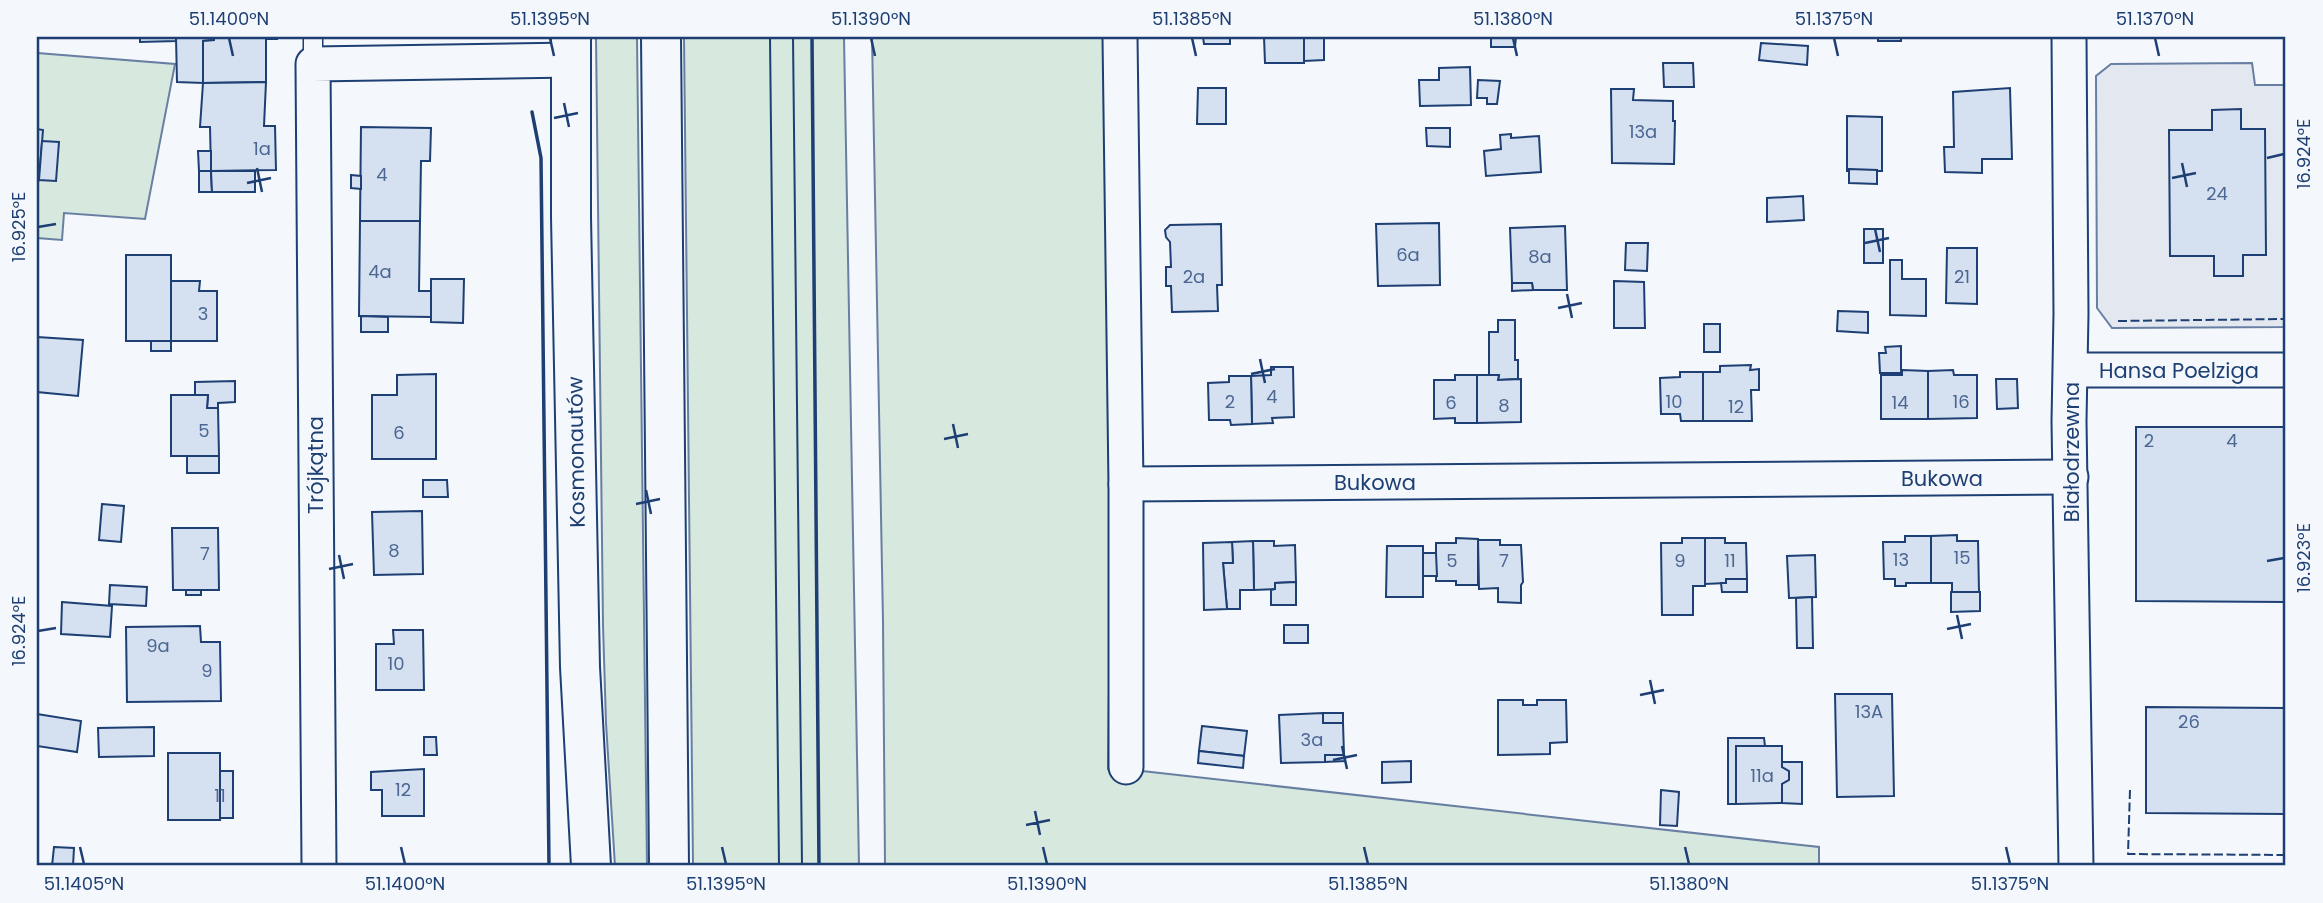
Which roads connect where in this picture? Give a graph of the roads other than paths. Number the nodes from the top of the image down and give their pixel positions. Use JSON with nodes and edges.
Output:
{"nodes":[{"id":1,"x":661,"y":37,"type":"edge"},
{"id":2,"x":1120,"y":37,"type":"edge"},
{"id":3,"x":2069,"y":37,"type":"edge"},
{"id":4,"x":572,"y":48,"type":"edge"},
{"id":5,"x":313,"y":50,"type":"edge"},
{"id":6,"x":2071,"y":370,"type":"junction"},
{"id":7,"x":2286,"y":370,"type":"edge"},
{"id":8,"x":2071,"y":477,"type":"junction"},
{"id":9,"x":1126,"y":484,"type":"junction"},
{"id":10,"x":1126,"y":767,"type":"dead end"},
{"id":11,"x":318,"y":866,"type":"edge"},
{"id":12,"x":591,"y":866,"type":"edge"},
{"id":13,"x":668,"y":866,"type":"edge"},
{"id":14,"x":2076,"y":866,"type":"edge"}],
"edges":[{"from":1,"to":13,"type":"main road"},
{"from":2,"to":9,"type":"street"},
{"from":3,"to":6,"type":"street","name":"Białodrzewna"},
{"from":4,"to":5,"type":"street"},
{"from":4,"to":12,"type":"main road","name":"Kosmonautów"},
{"from":5,"to":11,"type":"street","name":"Trójkątna"},
{"from":6,"to":7,"type":"street","name":"Hansa Poelziga"},
{"from":6,"to":8,"type":"street","name":"Białodrzewna"},
{"from":8,"to":9,"type":"street","name":"Bukowa"},
{"from":8,"to":14,"type":"street","name":"Białodrzewna"},
{"from":9,"to":10,"type":"street"}]}
